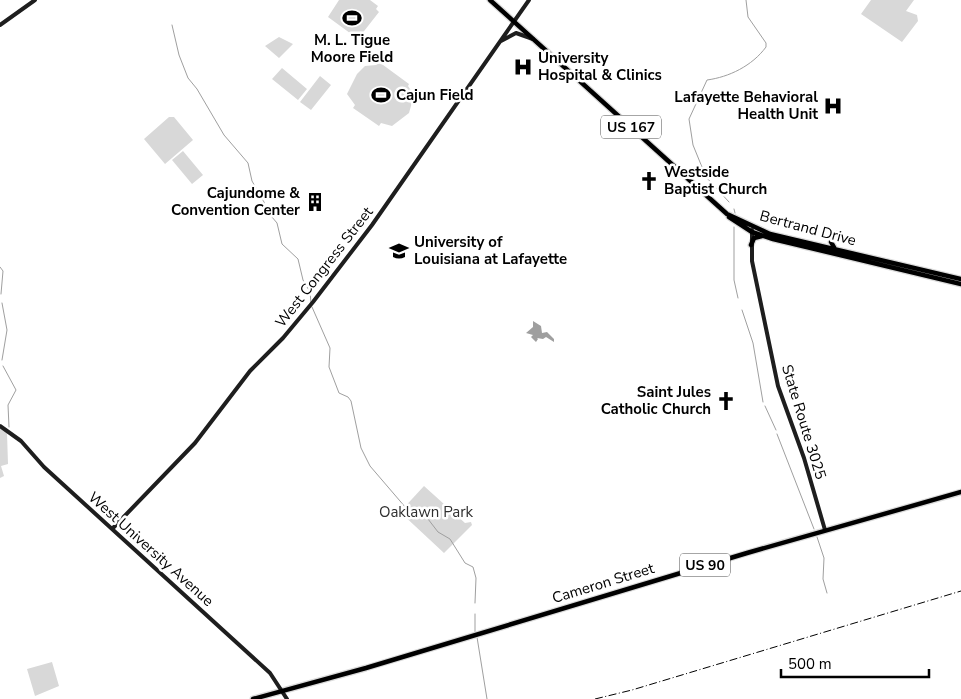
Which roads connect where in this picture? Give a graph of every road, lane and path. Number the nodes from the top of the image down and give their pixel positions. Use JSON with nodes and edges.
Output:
{"nodes":[{"id":1,"x":35,"y":0,"type":"edge"},
{"id":2,"x":490,"y":0,"type":"edge"},
{"id":3,"x":529,"y":0,"type":"edge"},
{"id":4,"x":514,"y":22,"type":"junction"},
{"id":5,"x":0,"y":25,"type":"edge"},
{"id":6,"x":533,"y":39,"type":"junction"},
{"id":7,"x":501,"y":41,"type":"junction"},
{"id":8,"x":727,"y":214,"type":"junction"},
{"id":9,"x":752,"y":230,"type":"junction"},
{"id":10,"x":837,"y":234,"type":"dead end"},
{"id":11,"x":762,"y":236,"type":"junction"},
{"id":12,"x":751,"y":245,"type":"junction"},
{"id":13,"x":836,"y":250,"type":"junction"},
{"id":14,"x":961,"y":279,"type":"edge"},
{"id":15,"x":961,"y":284,"type":"edge"},
{"id":16,"x":0,"y":426,"type":"edge"},
{"id":17,"x":961,"y":492,"type":"edge"},
{"id":18,"x":113,"y":528,"type":"junction"},
{"id":19,"x":825,"y":530,"type":"junction"},
{"id":20,"x":283,"y":691,"type":"junction"},
{"id":21,"x":253,"y":699,"type":"edge"},
{"id":22,"x":286,"y":699,"type":"edge"}],
"edges":[{"from":1,"to":5,"type":"main road"},
{"from":2,"to":4,"type":"main road","name":"Bertrand Drive","number":"US 167"},
{"from":3,"to":4,"type":"main road","name":"West Congress Street"},
{"from":4,"to":6,"type":"main road","name":"Bertrand Drive","number":"US 167"},
{"from":4,"to":7,"type":"main road","name":"West Congress Street"},
{"from":6,"to":7,"type":"main road"},
{"from":6,"to":8,"type":"main road","name":"Bertrand Drive","number":"US 167"},
{"from":7,"to":18,"type":"main road","name":"West Congress Street"},
{"from":8,"to":9,"type":"main road","name":"Bertrand Drive","number":"US 167"},
{"from":8,"to":9,"type":"main road","name":"Bertrand Drive","number":"US 167"},
{"from":9,"to":11,"type":"main road","name":"Bertrand Drive","number":"US 167"},
{"from":9,"to":12,"type":"main road","name":"State Route 3025"},
{"from":9,"to":13,"type":"main road","name":"Bertrand Drive","number":"US 167"},
{"from":10,"to":13,"type":"main road"},
{"from":11,"to":12,"type":"main road"},
{"from":11,"to":15,"type":"main road","name":"Bertrand Drive","number":"US 167"},
{"from":12,"to":19,"type":"main road","name":"State Route 3025"},
{"from":13,"to":14,"type":"main road","name":"Bertrand Drive","number":"US 167"},
{"from":16,"to":18,"type":"main road","name":"West University Avenue"},
{"from":17,"to":19,"type":"main road","name":"Cameron Street","number":"US 90"},
{"from":18,"to":20,"type":"main road","name":"West University Avenue"},
{"from":19,"to":20,"type":"main road","name":"Cameron Street","number":"US 90"},
{"from":20,"to":21,"type":"main road","name":"Cameron Street","number":"US 90"},
{"from":20,"to":22,"type":"main road","name":"West University Avenue"}]}
